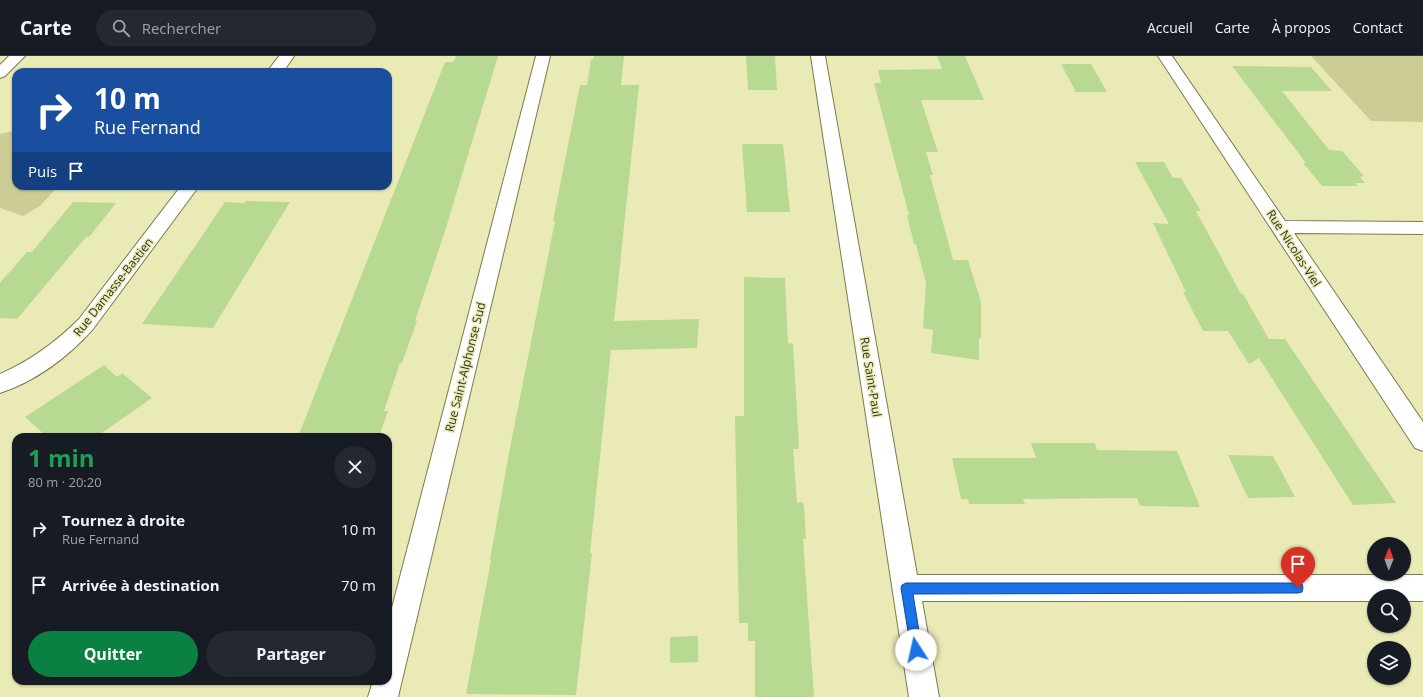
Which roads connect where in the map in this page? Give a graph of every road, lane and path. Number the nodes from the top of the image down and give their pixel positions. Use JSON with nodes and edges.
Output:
{"nodes":[{"id":1,"x":18,"y":56,"type":"edge"},
{"id":2,"x":287,"y":56,"type":"edge"},
{"id":3,"x":543,"y":56,"type":"edge"},
{"id":4,"x":818,"y":56,"type":"edge"},
{"id":5,"x":1165,"y":56,"type":"edge"},
{"id":6,"x":278,"y":68,"type":"edge"},
{"id":7,"x":0,"y":73,"type":"edge"},
{"id":8,"x":187,"y":190,"type":"edge"},
{"id":9,"x":1281,"y":227,"type":"junction"},
{"id":10,"x":1423,"y":228,"type":"edge"},
{"id":11,"x":0,"y":384,"type":"edge"},
{"id":12,"x":1423,"y":441,"type":"edge"},
{"id":13,"x":906,"y":588,"type":"junction"},
{"id":14,"x":1423,"y":588,"type":"edge"},
{"id":15,"x":392,"y":662,"type":"edge"},
{"id":16,"x":386,"y":685,"type":"edge"},
{"id":17,"x":383,"y":697,"type":"edge"},
{"id":18,"x":924,"y":697,"type":"edge"}],
"edges":[{"from":1,"to":7,"type":"street"},
{"from":2,"to":6,"type":"street"},
{"from":3,"to":15,"type":"street","name":"Rue Saint-Alphonse Sud"},
{"from":4,"to":13,"type":"street","name":"Rue Saint-Paul"},
{"from":5,"to":9,"type":"street","name":"Rue Nicolas-Viel"},
{"from":8,"to":11,"type":"street","name":"Rue Damasse-Bastien"},
{"from":9,"to":10,"type":"street"},
{"from":9,"to":12,"type":"street","name":"Rue Nicolas-Viel"},
{"from":13,"to":14,"type":"street"},
{"from":13,"to":18,"type":"street","name":"Rue Saint-Paul"},
{"from":16,"to":17,"type":"street"}]}
